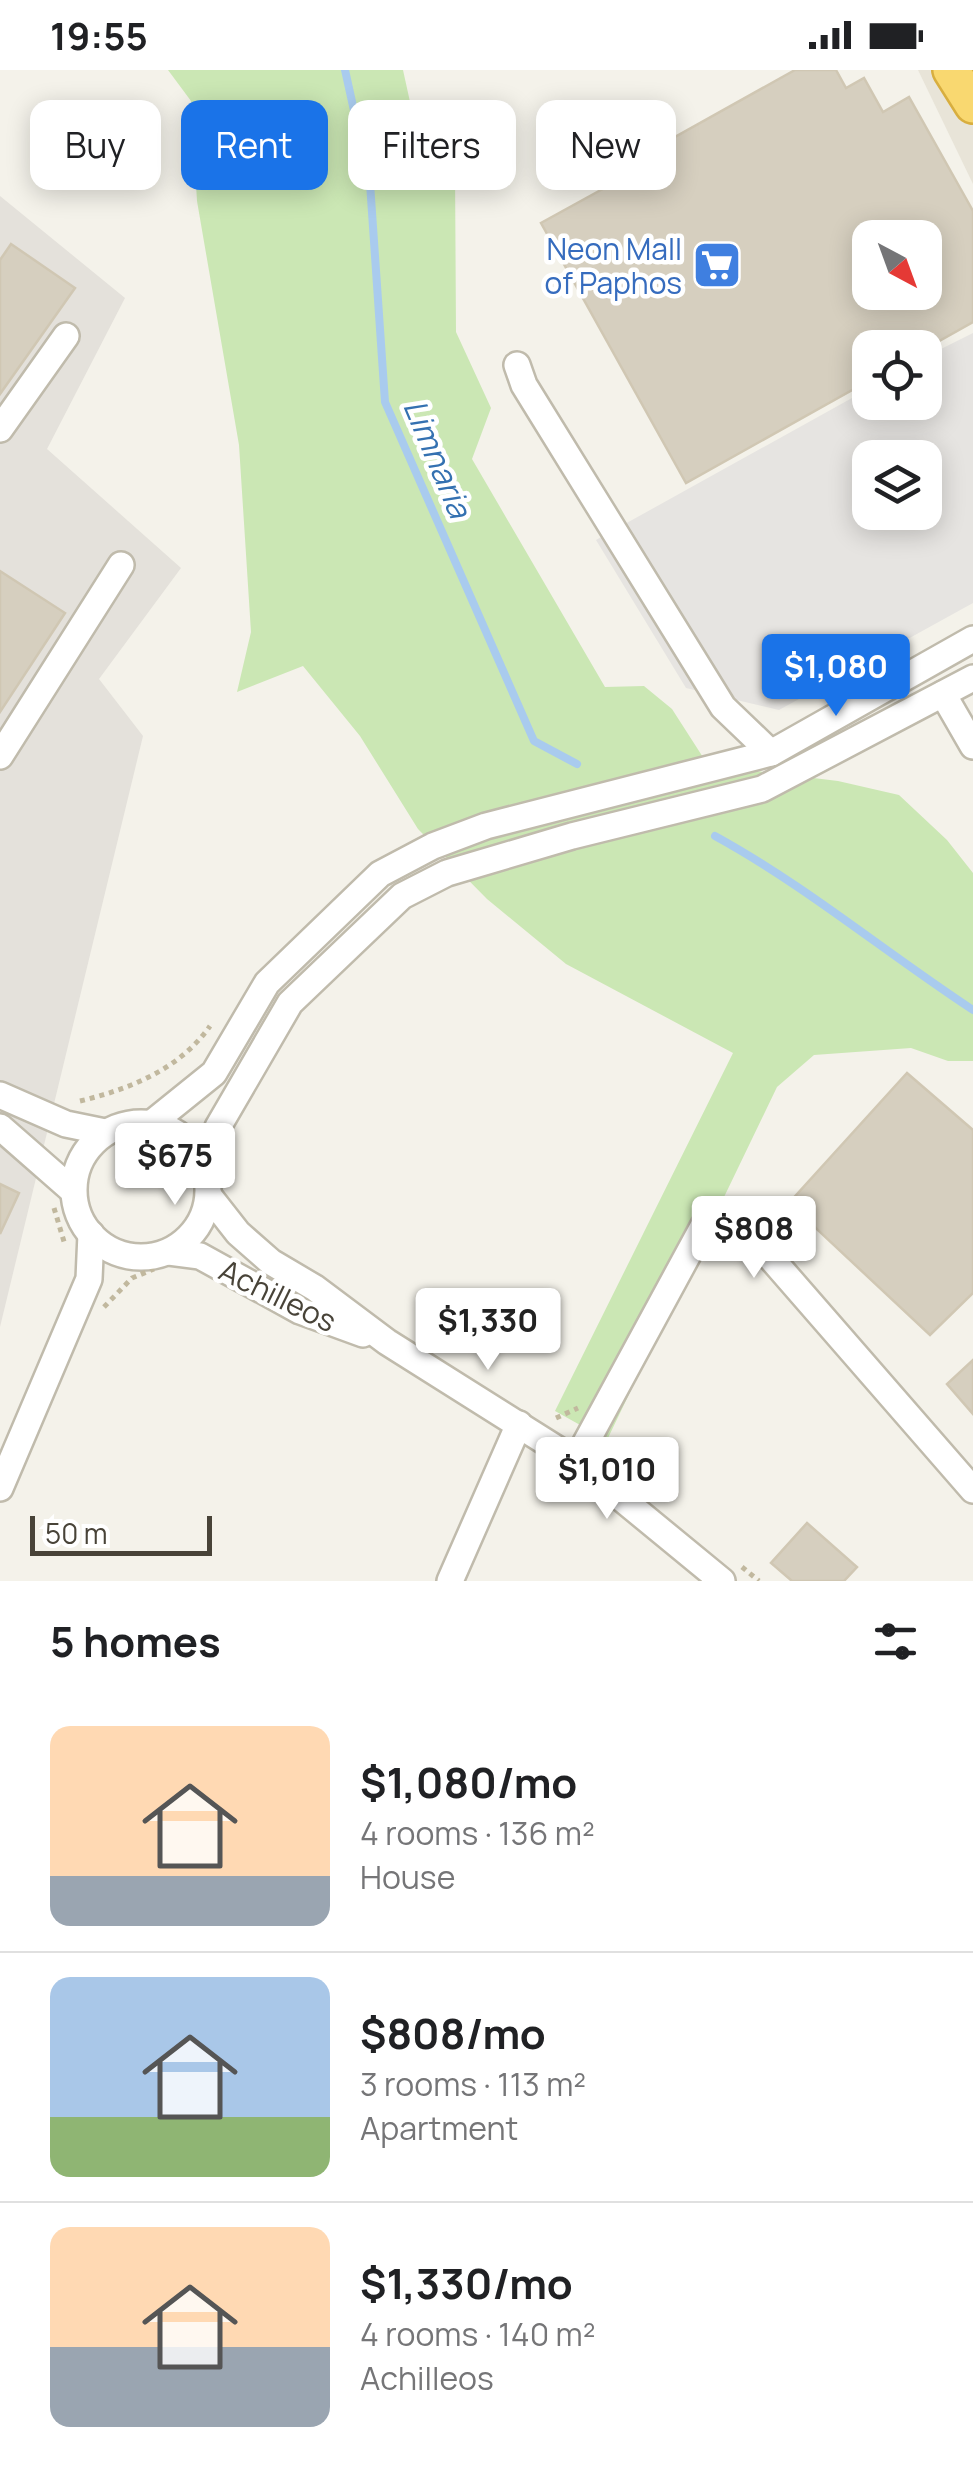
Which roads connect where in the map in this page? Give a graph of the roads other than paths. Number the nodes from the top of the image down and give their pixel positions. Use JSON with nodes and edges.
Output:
{"nodes":[{"id":1,"x":951,"y":70,"type":"edge"},
{"id":2,"x":973,"y":105,"type":"edge"},
{"id":3,"x":66,"y":336,"type":"dead end"},
{"id":4,"x":518,"y":366,"type":"dead end"},
{"id":5,"x":0,"y":430,"type":"edge"},
{"id":6,"x":121,"y":565,"type":"dead end"},
{"id":7,"x":973,"y":639,"type":"edge"},
{"id":8,"x":973,"y":678,"type":"edge"},
{"id":9,"x":943,"y":694,"type":"junction"},
{"id":10,"x":966,"y":718,"type":"edge"},
{"id":11,"x":973,"y":746,"type":"edge"},
{"id":12,"x":771,"y":753,"type":"junction"},
{"id":13,"x":0,"y":756,"type":"edge"},
{"id":14,"x":0,"y":1095,"type":"edge"},
{"id":15,"x":152,"y":1123,"type":"junction"},
{"id":16,"x":0,"y":1127,"type":"edge"},
{"id":17,"x":105,"y":1132,"type":"junction"},
{"id":18,"x":206,"y":1170,"type":"junction"},
{"id":19,"x":61,"y":1194,"type":"junction"},
{"id":20,"x":208,"y":1196,"type":"junction"},
{"id":21,"x":91,"y":1234,"type":"junction"},
{"id":22,"x":125,"y":1255,"type":"junction"},
{"id":23,"x":166,"y":1259,"type":"junction"},
{"id":24,"x":89,"y":1279,"type":"junction"},
{"id":25,"x":386,"y":1342,"type":"junction"},
{"id":26,"x":532,"y":1420,"type":"junction"},
{"id":27,"x":576,"y":1461,"type":"junction"},
{"id":28,"x":0,"y":1488,"type":"edge"},
{"id":29,"x":973,"y":1490,"type":"edge"},
{"id":30,"x":450,"y":1581,"type":"edge"},
{"id":31,"x":722,"y":1581,"type":"edge"}],
"edges":[{"from":1,"to":2,"type":"highway"},
{"from":3,"to":5,"type":"street"},
{"from":4,"to":12,"type":"street"},
{"from":6,"to":13,"type":"street"},
{"from":7,"to":12,"type":"street"},
{"from":8,"to":9,"type":"street"},
{"from":9,"to":10,"type":"street"},
{"from":9,"to":18,"type":"street"},
{"from":10,"to":11,"type":"street"},
{"from":12,"to":15,"type":"street"},
{"from":14,"to":17,"type":"street"},
{"from":15,"to":17,"type":"street"},
{"from":15,"to":18,"type":"street"},
{"from":16,"to":19,"type":"street"},
{"from":17,"to":19,"type":"street"},
{"from":18,"to":20,"type":"street"},
{"from":19,"to":21,"type":"street"},
{"from":20,"to":23,"type":"street"},
{"from":20,"to":25,"type":"street","name":"Achilleos"},
{"from":21,"to":22,"type":"street"},
{"from":21,"to":24,"type":"street"},
{"from":22,"to":23,"type":"street"},
{"from":22,"to":24,"type":"street"},
{"from":23,"to":25,"type":"street","name":"Achilleos"},
{"from":24,"to":28,"type":"street"},
{"from":25,"to":26,"type":"street","name":"Achilleos"},
{"from":26,"to":27,"type":"street","name":"Achilleos"},
{"from":26,"to":30,"type":"street"},
{"from":27,"to":29,"type":"street"},
{"from":27,"to":31,"type":"street","name":"Achilleos"}]}
